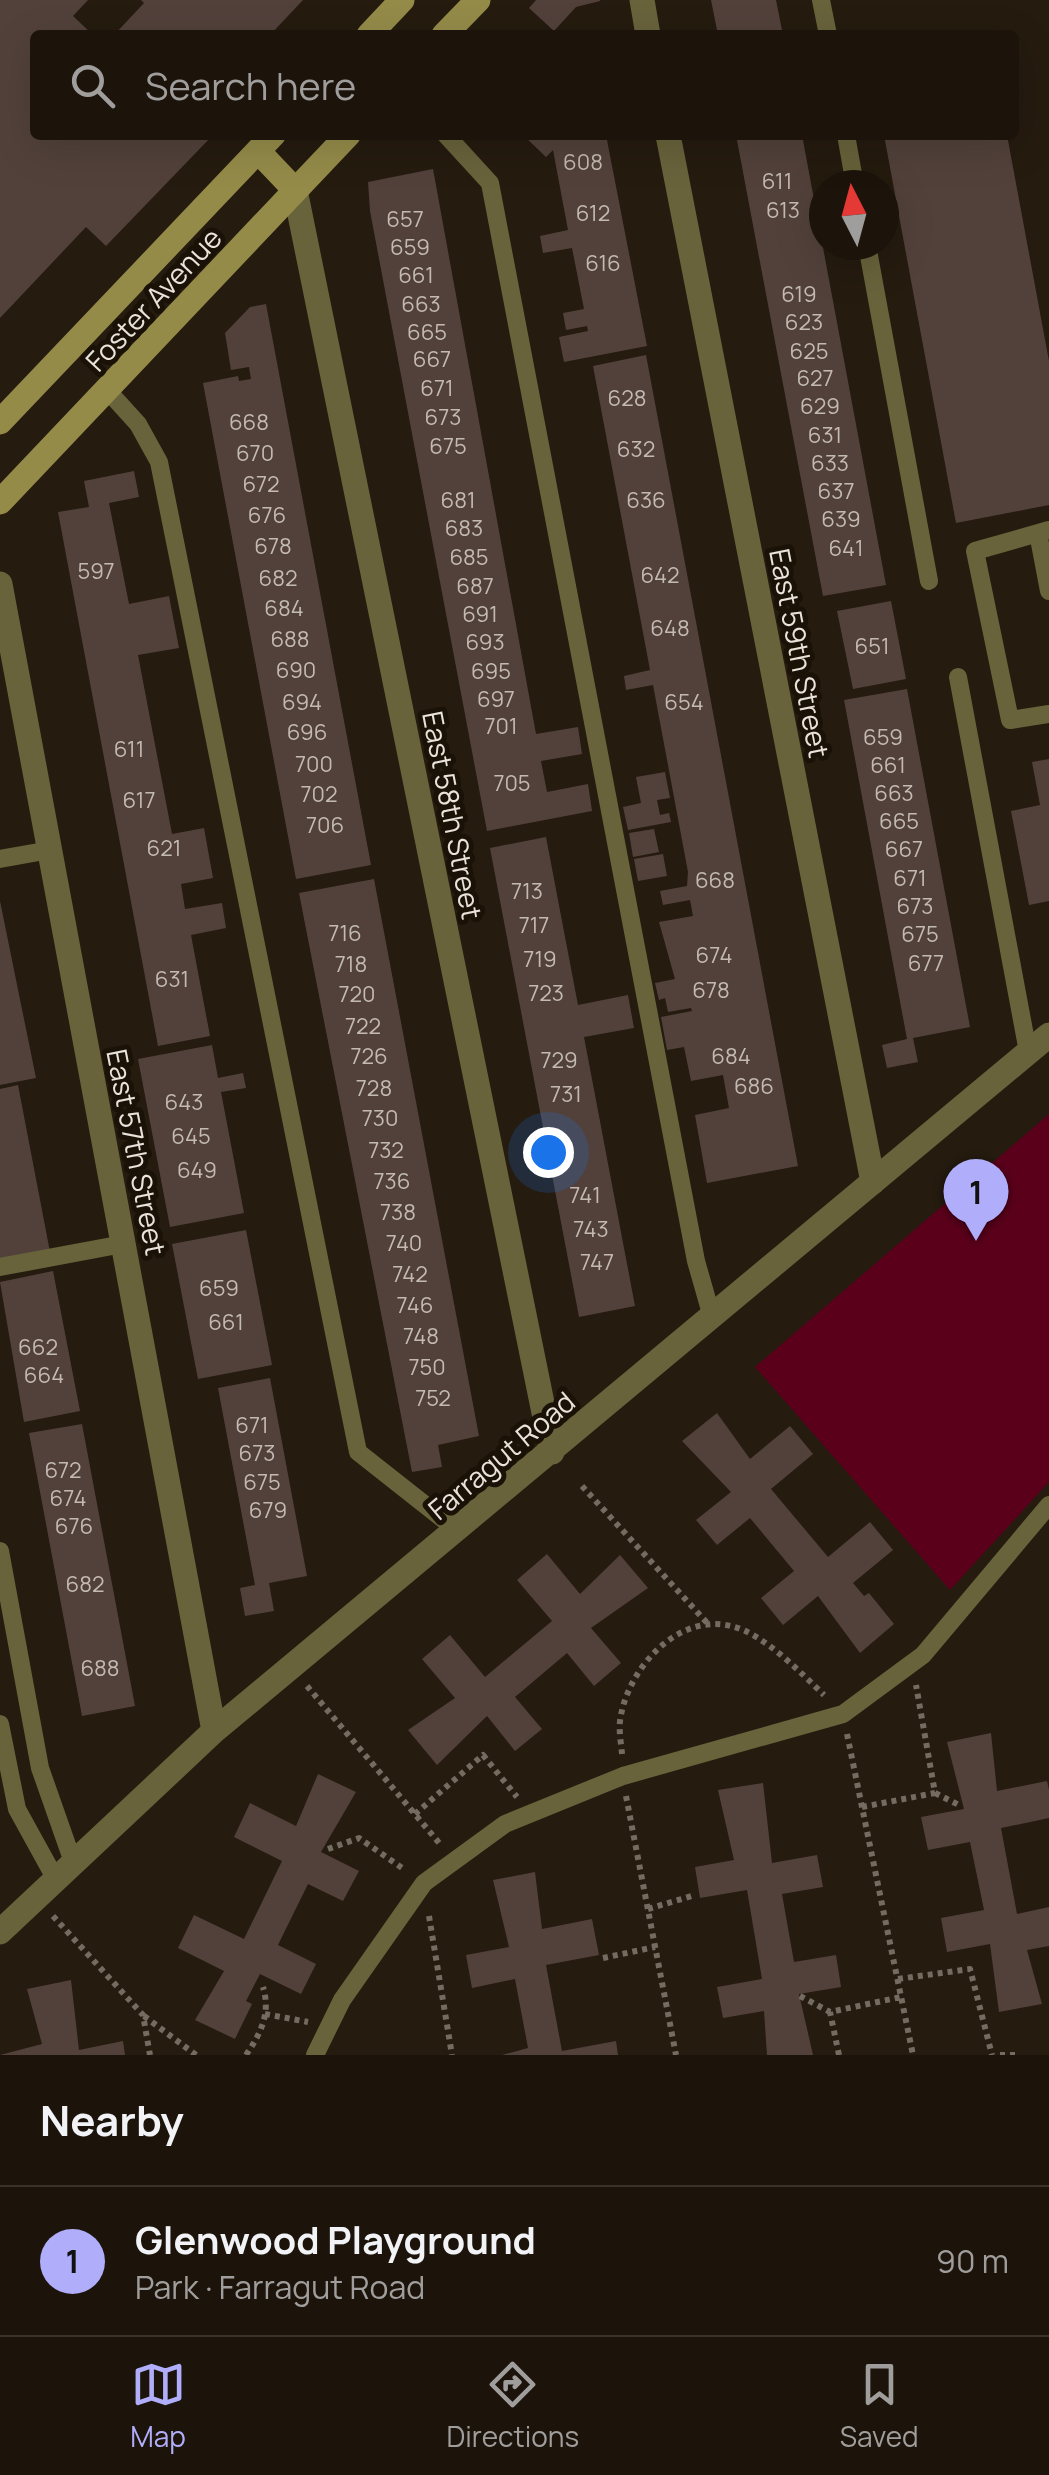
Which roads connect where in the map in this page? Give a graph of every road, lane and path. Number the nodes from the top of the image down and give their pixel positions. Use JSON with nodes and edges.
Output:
{"nodes":[{"id":1,"x":402,"y":0,"type":"edge"},
{"id":2,"x":478,"y":0,"type":"edge"},
{"id":3,"x":642,"y":0,"type":"edge"},
{"id":4,"x":821,"y":0,"type":"edge"},
{"id":5,"x":373,"y":30,"type":"edge"},
{"id":6,"x":449,"y":30,"type":"edge"},
{"id":7,"x":647,"y":30,"type":"edge"},
{"id":8,"x":827,"y":30,"type":"edge"},
{"id":9,"x":343,"y":140,"type":"edge"},
{"id":10,"x":451,"y":140,"type":"edge"},
{"id":11,"x":669,"y":140,"type":"edge"},
{"id":12,"x":847,"y":140,"type":"edge"},
{"id":13,"x":265,"y":143,"type":"edge"},
{"id":14,"x":853,"y":170,"type":"edge"},
{"id":15,"x":295,"y":190,"type":"junction"},
{"id":16,"x":870,"y":260,"type":"edge"},
{"id":17,"x":108,"y":391,"type":"junction"},
{"id":18,"x":0,"y":422,"type":"edge"},
{"id":19,"x":0,"y":502,"type":"edge"},
{"id":20,"x":1044,"y":532,"type":"edge"},
{"id":21,"x":929,"y":580,"type":"dead end"},
{"id":22,"x":0,"y":584,"type":"edge"},
{"id":23,"x":1049,"y":590,"type":"edge"},
{"id":24,"x":958,"y":678,"type":"dead end"},
{"id":25,"x":1049,"y":714,"type":"edge"},
{"id":26,"x":50,"y":850,"type":"junction"},
{"id":27,"x":0,"y":859,"type":"edge"},
{"id":28,"x":1049,"y":1035,"type":"edge"},
{"id":29,"x":1028,"y":1052,"type":"junction"},
{"id":30,"x":873,"y":1182,"type":"junction"},
{"id":31,"x":123,"y":1244,"type":"junction"},
{"id":32,"x":0,"y":1268,"type":"edge"},
{"id":33,"x":712,"y":1317,"type":"junction"},
{"id":34,"x":552,"y":1452,"type":"junction"},
{"id":35,"x":582,"y":1486,"type":"dead end"},
{"id":36,"x":1049,"y":1505,"type":"edge"},
{"id":37,"x":457,"y":1530,"type":"junction"},
{"id":38,"x":0,"y":1551,"type":"edge"},
{"id":39,"x":708,"y":1625,"type":"junction"},
{"id":40,"x":912,"y":1663,"type":"junction"},
{"id":41,"x":292,"y":1667,"type":"junction"},
{"id":42,"x":843,"y":1714,"type":"junction"},
{"id":43,"x":0,"y":1724,"type":"edge"},
{"id":44,"x":214,"y":1732,"type":"junction"},
{"id":45,"x":622,"y":1776,"type":"junction"},
{"id":46,"x":935,"y":1794,"type":"junction"},
{"id":47,"x":959,"y":1804,"type":"dead end"},
{"id":48,"x":862,"y":1807,"type":"junction"},
{"id":49,"x":530,"y":1813,"type":"junction"},
{"id":50,"x":415,"y":1814,"type":"junction"},
{"id":51,"x":328,"y":1849,"type":"dead end"},
{"id":52,"x":454,"y":1861,"type":"junction"},
{"id":53,"x":64,"y":1870,"type":"junction"},
{"id":54,"x":424,"y":1883,"type":"junction"},
{"id":55,"x":695,"y":1895,"type":"dead end"},
{"id":56,"x":36,"y":1897,"type":"junction"},
{"id":57,"x":648,"y":1909,"type":"junction"},
{"id":58,"x":0,"y":1932,"type":"edge"},
{"id":59,"x":656,"y":1948,"type":"junction"},
{"id":60,"x":603,"y":1958,"type":"dead end"},
{"id":61,"x":898,"y":1979,"type":"junction"},
{"id":62,"x":263,"y":1986,"type":"dead end"},
{"id":63,"x":800,"y":1996,"type":"dead end"},
{"id":64,"x":902,"y":1997,"type":"junction"},
{"id":65,"x":830,"y":2012,"type":"junction"},
{"id":66,"x":265,"y":2014,"type":"junction"},
{"id":67,"x":143,"y":2016,"type":"junction"},
{"id":68,"x":327,"y":2030,"type":"junction"},
{"id":69,"x":150,"y":2055,"type":"edge"},
{"id":70,"x":196,"y":2055,"type":"edge"},
{"id":71,"x":246,"y":2055,"type":"edge"},
{"id":72,"x":315,"y":2055,"type":"edge"},
{"id":73,"x":452,"y":2055,"type":"edge"},
{"id":74,"x":676,"y":2055,"type":"edge"},
{"id":75,"x":838,"y":2055,"type":"edge"},
{"id":76,"x":913,"y":2055,"type":"edge"},
{"id":77,"x":992,"y":2055,"type":"edge"},
{"id":78,"x":1000,"y":2055,"type":"edge"},
{"id":79,"x":1017,"y":2055,"type":"edge"}],
"edges":[{"from":1,"to":5,"type":"main road"},
{"from":2,"to":6,"type":"main road"},
{"from":3,"to":7,"type":"street"},
{"from":4,"to":8,"type":"lane"},
{"from":9,"to":15,"type":"main road","name":"Foster Avenue"},
{"from":10,"to":33,"type":"lane"},
{"from":11,"to":30,"type":"street","name":"East 59th Street"},
{"from":12,"to":14,"type":"lane"},
{"from":13,"to":15,"type":"main road"},
{"from":13,"to":18,"type":"main road","name":"Foster Avenue"},
{"from":15,"to":17,"type":"main road","name":"Foster Avenue"},
{"from":15,"to":34,"type":"street","name":"East 58th Street"},
{"from":16,"to":21,"type":"lane"},
{"from":17,"to":19,"type":"main road","name":"Foster Avenue"},
{"from":17,"to":37,"type":"lane"},
{"from":20,"to":23,"type":"lane"},
{"from":20,"to":25,"type":"lane"},
{"from":22,"to":26,"type":"street","name":"East 57th Street"},
{"from":24,"to":29,"type":"lane"},
{"from":26,"to":27,"type":"lane"},
{"from":26,"to":31,"type":"street","name":"East 57th Street"},
{"from":28,"to":29,"type":"street","name":"Farragut Road"},
{"from":29,"to":30,"type":"street","name":"Farragut Road"},
{"from":30,"to":33,"type":"street","name":"Farragut Road"},
{"from":31,"to":32,"type":"lane"},
{"from":31,"to":44,"type":"street","name":"East 57th Street"},
{"from":33,"to":34,"type":"street","name":"Farragut Road"},
{"from":34,"to":37,"type":"street","name":"Farragut Road"},
{"from":35,"to":39,"type":"path"},
{"from":36,"to":40,"type":"lane"},
{"from":37,"to":41,"type":"street","name":"Farragut Road"},
{"from":38,"to":53,"type":"lane"},
{"from":39,"to":42,"type":"path"},
{"from":39,"to":45,"type":"path"},
{"from":40,"to":42,"type":"lane"},
{"from":40,"to":46,"type":"path"},
{"from":41,"to":44,"type":"street","name":"Farragut Road"},
{"from":41,"to":50,"type":"path"},
{"from":42,"to":45,"type":"lane"},
{"from":42,"to":48,"type":"path"},
{"from":43,"to":53,"type":"lane"},
{"from":44,"to":53,"type":"street","name":"Farragut Road"},
{"from":45,"to":49,"type":"lane"},
{"from":45,"to":57,"type":"path"},
{"from":46,"to":47,"type":"path"},
{"from":46,"to":48,"type":"path"},
{"from":48,"to":61,"type":"path"},
{"from":49,"to":50,"type":"path"},
{"from":49,"to":52,"type":"lane"},
{"from":50,"to":52,"type":"path"},
{"from":51,"to":54,"type":"path"},
{"from":52,"to":54,"type":"lane"},
{"from":53,"to":56,"type":"street","name":"Farragut Road"},
{"from":54,"to":68,"type":"lane"},
{"from":54,"to":73,"type":"path"},
{"from":55,"to":57,"type":"path"},
{"from":56,"to":58,"type":"street","name":"Farragut Road"},
{"from":56,"to":67,"type":"path"},
{"from":57,"to":59,"type":"path"},
{"from":59,"to":60,"type":"path"},
{"from":59,"to":74,"type":"path"},
{"from":61,"to":64,"type":"path"},
{"from":61,"to":77,"type":"path"},
{"from":62,"to":66,"type":"path"},
{"from":63,"to":65,"type":"path"},
{"from":64,"to":65,"type":"path"},
{"from":64,"to":76,"type":"path"},
{"from":65,"to":75,"type":"path"},
{"from":66,"to":68,"type":"path"},
{"from":66,"to":71,"type":"path"},
{"from":67,"to":69,"type":"path"},
{"from":67,"to":70,"type":"path"},
{"from":68,"to":72,"type":"lane"},
{"from":78,"to":79,"type":"path"}]}
